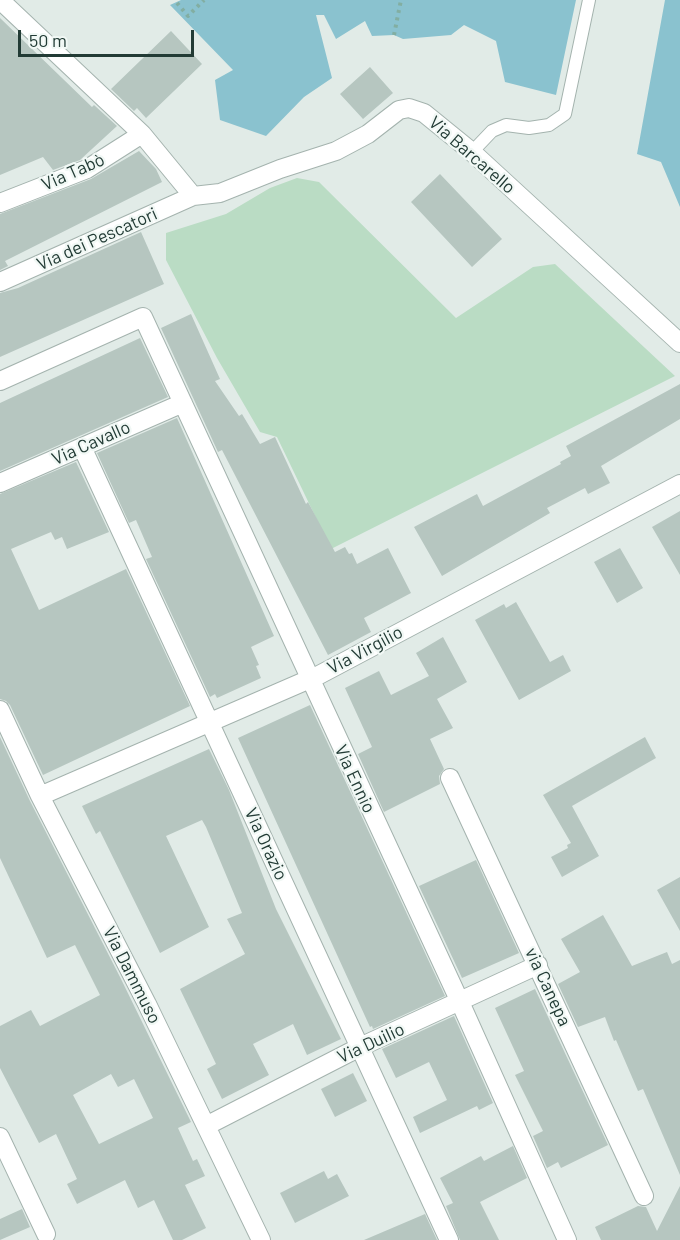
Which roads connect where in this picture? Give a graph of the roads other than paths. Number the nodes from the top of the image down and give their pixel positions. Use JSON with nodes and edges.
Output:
{"nodes":[{"id":1,"x":0,"y":0,"type":"edge"},
{"id":2,"x":589,"y":0,"type":"edge"},
{"id":3,"x":142,"y":134,"type":"junction"},
{"id":4,"x":472,"y":152,"type":"junction"},
{"id":5,"x":193,"y":196,"type":"junction"},
{"id":6,"x":0,"y":202,"type":"edge"},
{"id":7,"x":0,"y":282,"type":"edge"},
{"id":8,"x":680,"y":343,"type":"edge"},
{"id":9,"x":0,"y":381,"type":"edge"},
{"id":10,"x":183,"y":404,"type":"junction"},
{"id":11,"x":82,"y":447,"type":"junction"},
{"id":12,"x":0,"y":483,"type":"edge"},
{"id":13,"x":680,"y":484,"type":"edge"},
{"id":14,"x":309,"y":679,"type":"junction"},
{"id":15,"x":0,"y":710,"type":"edge"},
{"id":16,"x":209,"y":721,"type":"junction"},
{"id":17,"x":450,"y":778,"type":"dead end"},
{"id":18,"x":40,"y":796,"type":"junction"},
{"id":19,"x":538,"y":965,"type":"junction"},
{"id":20,"x":460,"y":1002,"type":"junction"},
{"id":21,"x":360,"y":1047,"type":"junction"},
{"id":22,"x":206,"y":1126,"type":"junction"},
{"id":23,"x":0,"y":1137,"type":"edge"},
{"id":24,"x":644,"y":1196,"type":"dead end"},
{"id":25,"x":46,"y":1234,"type":"dead end"},
{"id":26,"x":261,"y":1240,"type":"edge"},
{"id":27,"x":449,"y":1240,"type":"edge"},
{"id":28,"x":567,"y":1240,"type":"edge"}],
"edges":[{"from":1,"to":3,"type":"street"},
{"from":2,"to":4,"type":"lane"},
{"from":3,"to":5,"type":"street"},
{"from":3,"to":6,"type":"street","name":"Via Tabò"},
{"from":4,"to":5,"type":"street","name":"Via Barcarello"},
{"from":4,"to":8,"type":"street","name":"Via Barcarello"},
{"from":5,"to":7,"type":"street","name":"Via dei Pescatori"},
{"from":9,"to":10,"type":"street","name":"Via Ennio"},
{"from":10,"to":11,"type":"street","name":"Via Cavallo"},
{"from":10,"to":14,"type":"street","name":"Via Ennio"},
{"from":11,"to":12,"type":"street","name":"Via Cavallo"},
{"from":11,"to":16,"type":"street","name":"Via Orazio"},
{"from":13,"to":14,"type":"street","name":"Via Virgilio"},
{"from":14,"to":16,"type":"street","name":"Via Virgilio"},
{"from":14,"to":20,"type":"street","name":"Via Ennio"},
{"from":15,"to":18,"type":"street","name":"Via Dammuso"},
{"from":16,"to":18,"type":"street","name":"Via Virgilio"},
{"from":16,"to":21,"type":"street","name":"Via Orazio"},
{"from":17,"to":19,"type":"street","name":"via Canepa"},
{"from":18,"to":22,"type":"street","name":"Via Dammuso"},
{"from":19,"to":20,"type":"street","name":"Via Duilio"},
{"from":19,"to":24,"type":"street","name":"via Canepa"},
{"from":20,"to":21,"type":"street","name":"Via Duilio"},
{"from":20,"to":28,"type":"street","name":"Via Ennio"},
{"from":21,"to":22,"type":"street","name":"Via Duilio"},
{"from":21,"to":27,"type":"street","name":"Via Orazio"},
{"from":22,"to":26,"type":"street","name":"Via Dammuso"},
{"from":23,"to":25,"type":"street"}]}
